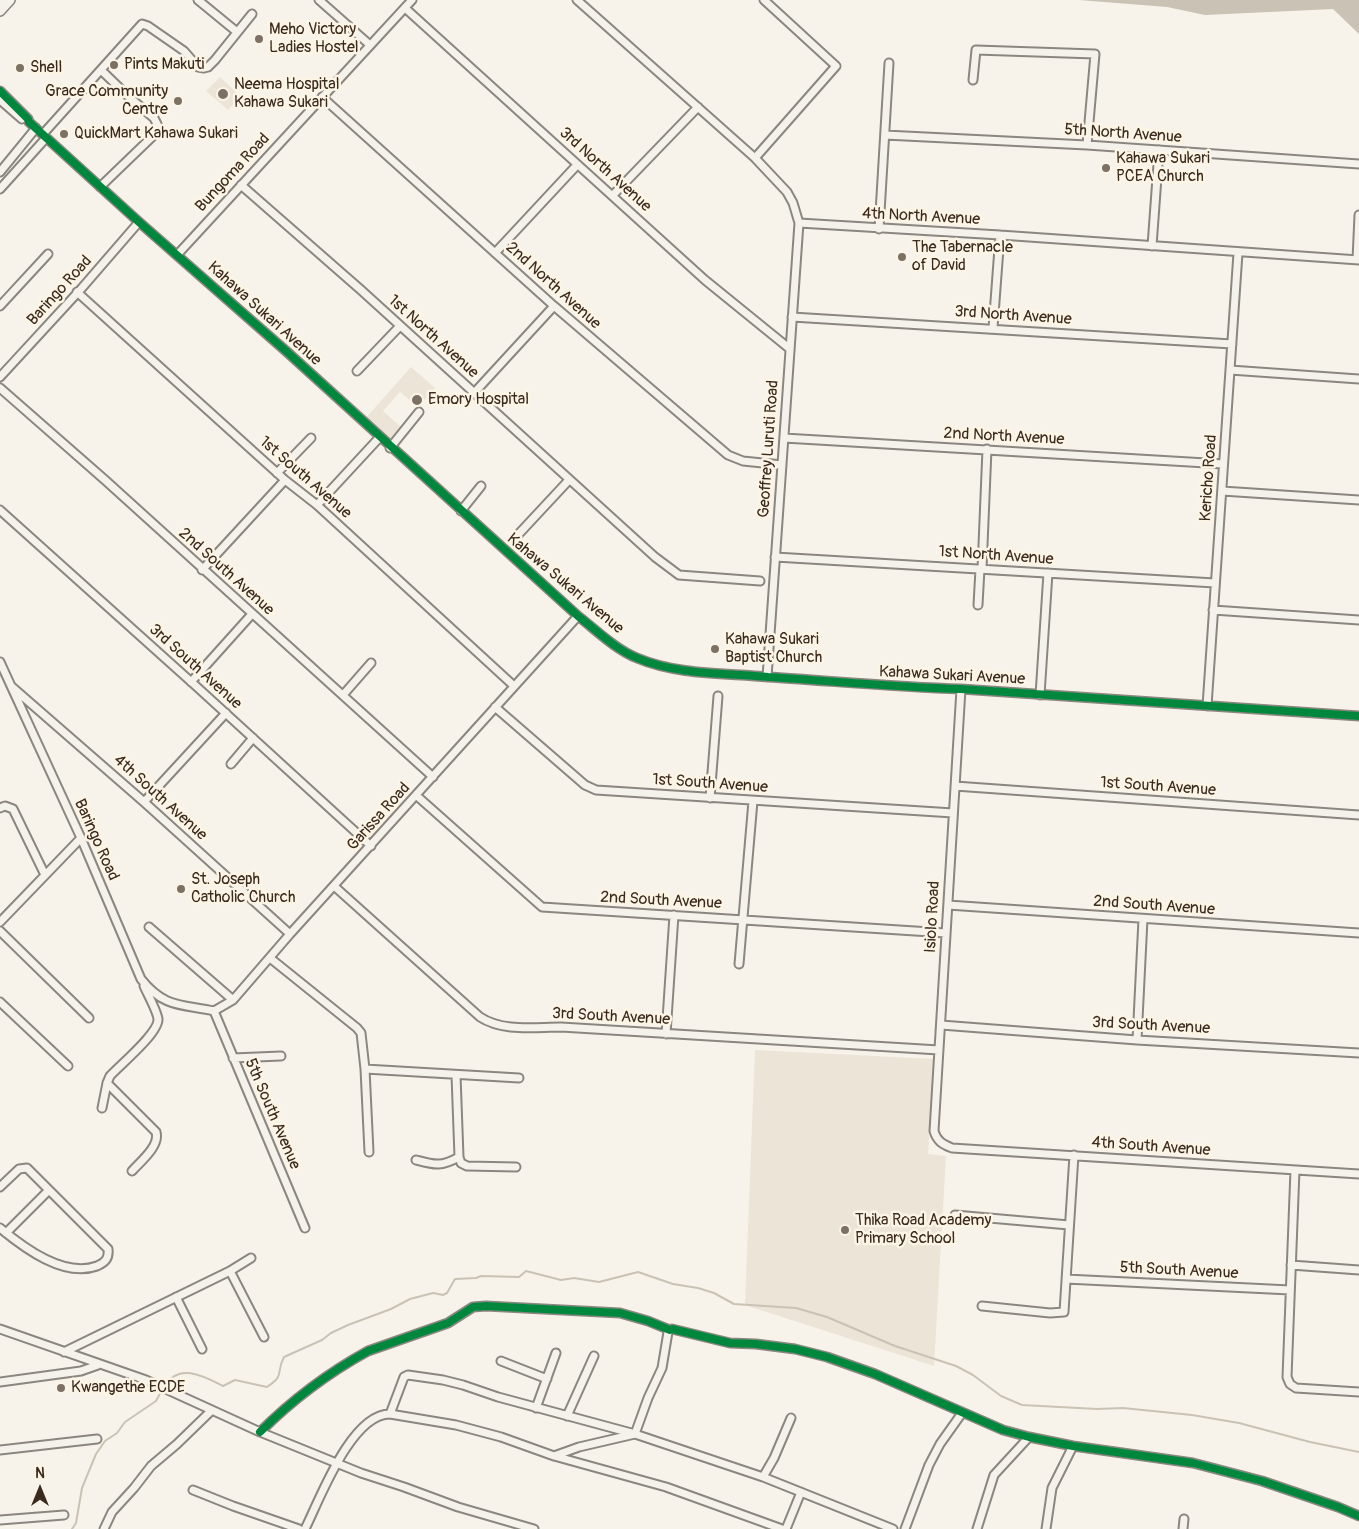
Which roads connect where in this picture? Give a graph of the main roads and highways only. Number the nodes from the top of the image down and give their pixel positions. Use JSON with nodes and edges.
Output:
{"nodes":[{"id":1,"x":3,"y":0,"type":"edge"},
{"id":2,"x":10,"y":0,"type":"edge"},
{"id":3,"x":0,"y":4,"type":"edge"},
{"id":4,"x":0,"y":11,"type":"edge"}],
"edges":[{"from":1,"to":3,"type":"highway"},
{"from":2,"to":4,"type":"main road"}]}
